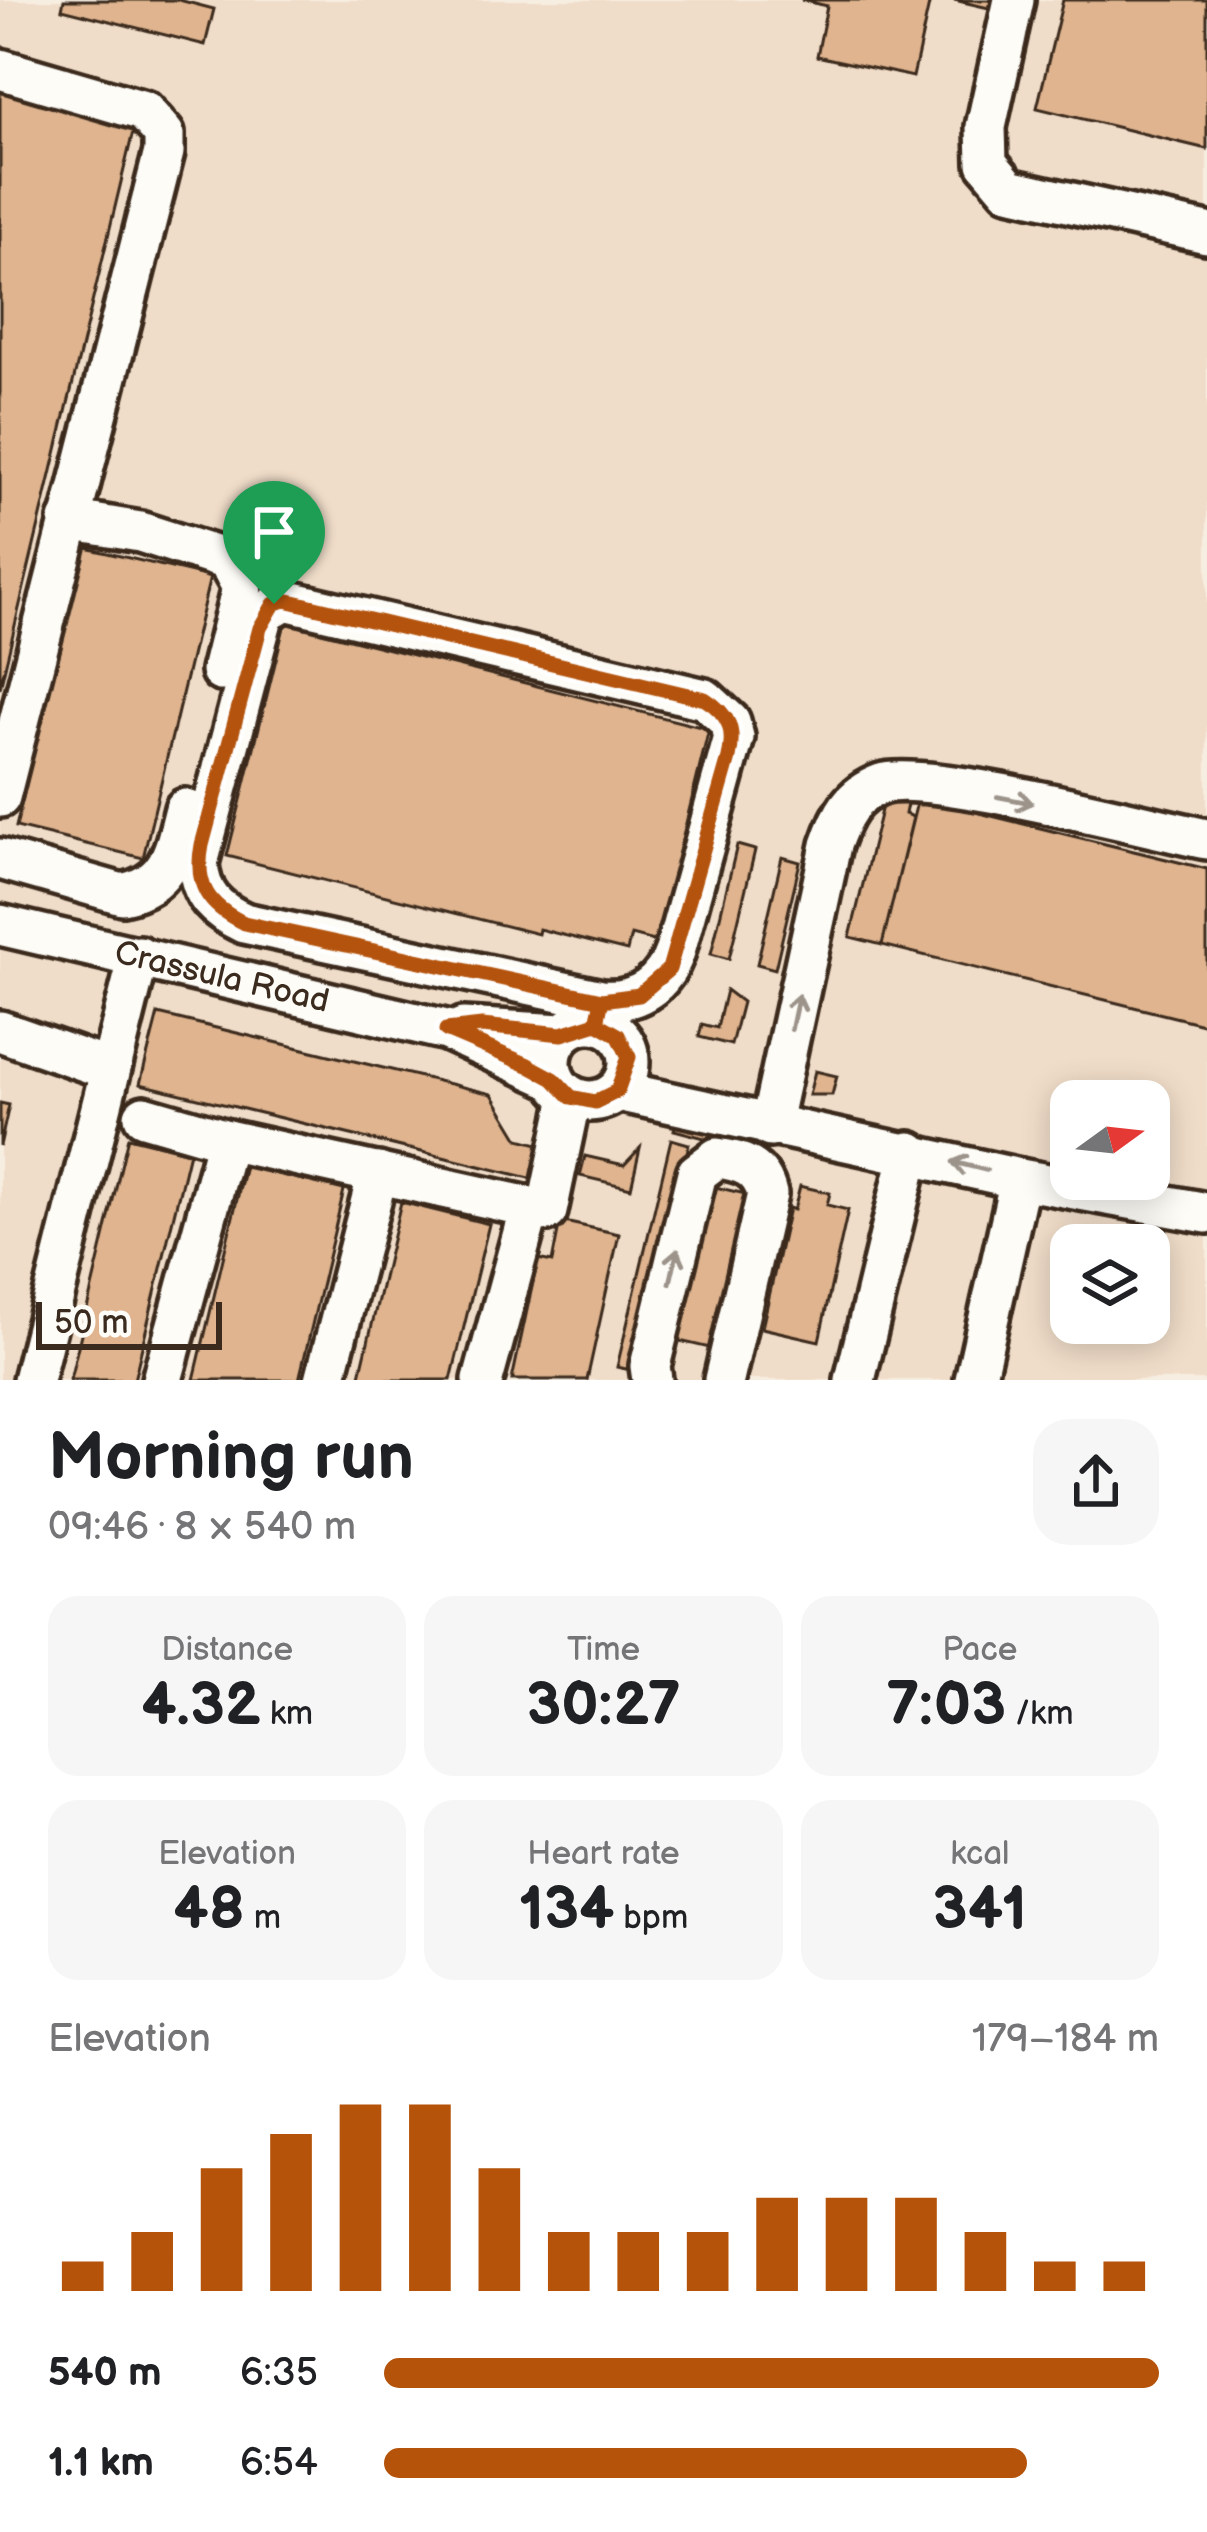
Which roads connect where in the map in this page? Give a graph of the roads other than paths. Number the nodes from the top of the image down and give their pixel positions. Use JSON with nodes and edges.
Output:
{"nodes":[{"id":1,"x":1014,"y":0,"type":"edge"},
{"id":2,"x":0,"y":69,"type":"edge"},
{"id":3,"x":1207,"y":233,"type":"edge"},
{"id":4,"x":68,"y":520,"type":"junction"},
{"id":5,"x":0,"y":797,"type":"edge"},
{"id":6,"x":1207,"y":839,"type":"edge"},
{"id":7,"x":0,"y":859,"type":"edge"},
{"id":8,"x":0,"y":925,"type":"edge"},
{"id":9,"x":140,"y":956,"type":"junction"},
{"id":10,"x":587,"y":1019,"type":"junction"},
{"id":11,"x":446,"y":1030,"type":"junction"},
{"id":12,"x":0,"y":1031,"type":"edge"},
{"id":13,"x":108,"y":1069,"type":"junction"},
{"id":14,"x":563,"y":1088,"type":"junction"},
{"id":15,"x":617,"y":1091,"type":"junction"},
{"id":16,"x":144,"y":1116,"type":"dead end"},
{"id":17,"x":759,"y":1124,"type":"junction"},
{"id":18,"x":227,"y":1140,"type":"junction"},
{"id":19,"x":910,"y":1151,"type":"junction"},
{"id":20,"x":741,"y":1161,"type":"junction"},
{"id":21,"x":378,"y":1173,"type":"junction"},
{"id":22,"x":1020,"y":1179,"type":"junction"},
{"id":23,"x":530,"y":1207,"type":"junction"},
{"id":24,"x":1207,"y":1213,"type":"edge"},
{"id":25,"x":33,"y":1380,"type":"edge"},
{"id":26,"x":162,"y":1380,"type":"edge"},
{"id":27,"x":325,"y":1380,"type":"edge"},
{"id":28,"x":483,"y":1380,"type":"edge"},
{"id":29,"x":652,"y":1380,"type":"edge"},
{"id":30,"x":724,"y":1380,"type":"edge"},
{"id":31,"x":855,"y":1380,"type":"edge"},
{"id":32,"x":974,"y":1380,"type":"edge"}],
"edges":[{"from":1,"to":3,"type":"lane"},
{"from":2,"to":4,"type":"lane"},
{"from":4,"to":5,"type":"lane"},
{"from":4,"to":7,"type":"lane"},
{"from":17,"to":6,"type":"lane","one_way":true},
{"from":8,"to":9,"type":"lane","name":"Crassula Road"},
{"from":9,"to":11,"type":"lane","name":"Crassula Road"},
{"from":9,"to":13,"type":"lane"},
{"from":10,"to":10,"type":"lane"},
{"from":10,"to":11,"type":"lane","name":"Crassula Road"},
{"from":10,"to":14,"type":"lane"},
{"from":10,"to":15,"type":"lane"},
{"from":11,"to":14,"type":"lane","name":"Crassula Road"},
{"from":12,"to":13,"type":"lane"},
{"from":13,"to":25,"type":"lane"},
{"from":14,"to":15,"type":"lane"},
{"from":14,"to":23,"type":"lane"},
{"from":15,"to":17,"type":"lane"},
{"from":16,"to":18,"type":"lane"},
{"from":17,"to":19,"type":"lane"},
{"from":17,"to":20,"type":"lane"},
{"from":18,"to":21,"type":"lane"},
{"from":18,"to":26,"type":"lane"},
{"from":22,"to":19,"type":"lane","one_way":true},
{"from":19,"to":31,"type":"lane"},
{"from":29,"to":20,"type":"lane","one_way":true},
{"from":20,"to":30,"type":"lane"},
{"from":21,"to":23,"type":"lane"},
{"from":21,"to":27,"type":"lane"},
{"from":22,"to":24,"type":"lane"},
{"from":22,"to":32,"type":"lane"},
{"from":23,"to":28,"type":"lane"}]}
